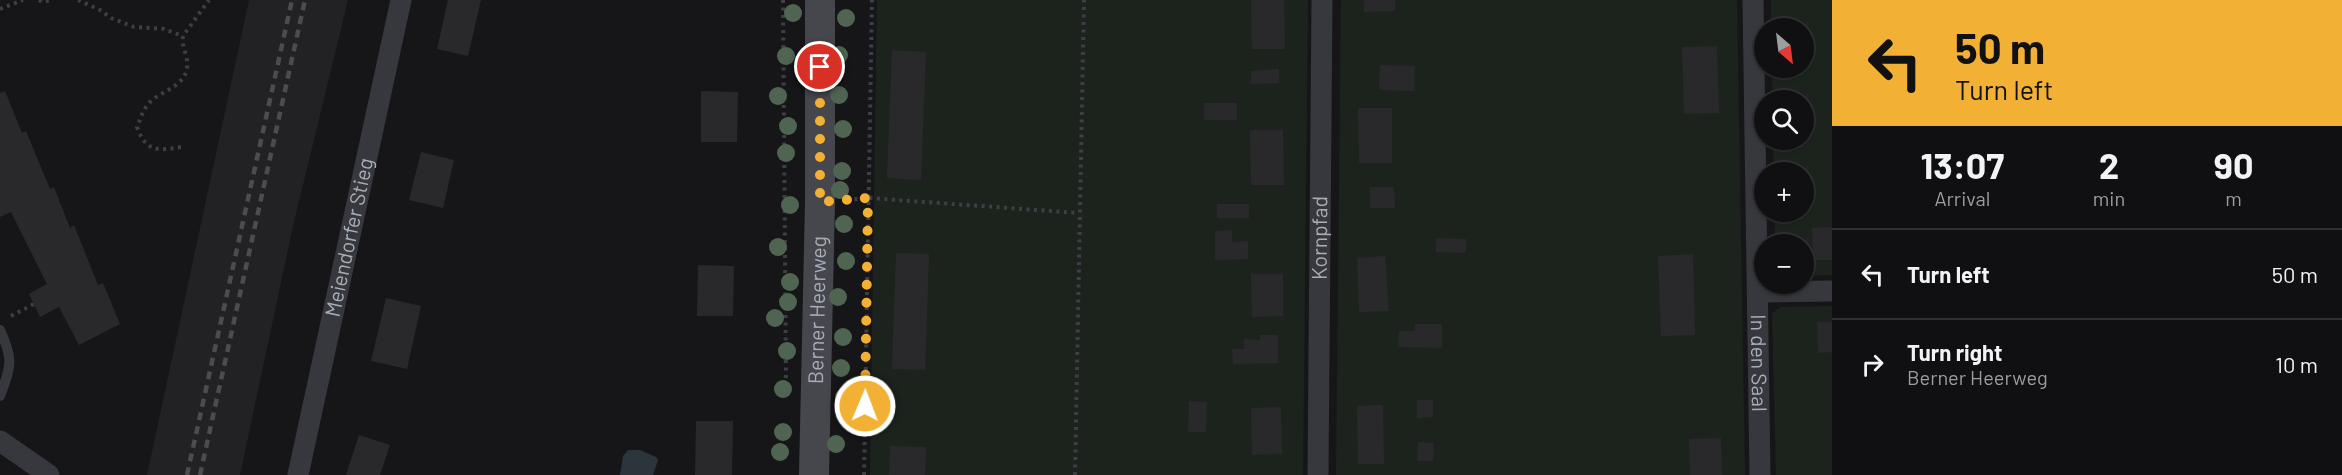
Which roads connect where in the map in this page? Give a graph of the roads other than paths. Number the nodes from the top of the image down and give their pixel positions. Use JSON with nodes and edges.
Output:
{"nodes":[{"id":1,"x":400,"y":0,"type":"edge"},
{"id":2,"x":820,"y":0,"type":"edge"},
{"id":3,"x":1322,"y":0,"type":"edge"},
{"id":4,"x":1754,"y":0,"type":"edge"},
{"id":5,"x":1758,"y":234,"type":"edge"},
{"id":6,"x":1814,"y":291,"type":"edge"},
{"id":7,"x":1832,"y":291,"type":"edge"},
{"id":8,"x":1759,"y":294,"type":"edge"},
{"id":9,"x":0,"y":330,"type":"edge"},
{"id":10,"x":0,"y":396,"type":"edge"},
{"id":11,"x":0,"y":441,"type":"edge"},
{"id":12,"x":49,"y":475,"type":"edge"},
{"id":13,"x":298,"y":475,"type":"edge"},
{"id":14,"x":814,"y":475,"type":"edge"},
{"id":15,"x":1318,"y":475,"type":"edge"},
{"id":16,"x":1760,"y":475,"type":"edge"}],
"edges":[{"from":1,"to":13,"type":"street","name":"Meiendorfer Stieg"},
{"from":2,"to":14,"type":"main road","name":"Berner Heerweg"},
{"from":3,"to":15,"type":"street","name":"Kornpfad"},
{"from":4,"to":5,"type":"street","name":"In den Saal"},
{"from":6,"to":7,"type":"street"},
{"from":8,"to":16,"type":"street","name":"In den Saal"},
{"from":9,"to":10,"type":"lane"},
{"from":11,"to":12,"type":"street"}]}
